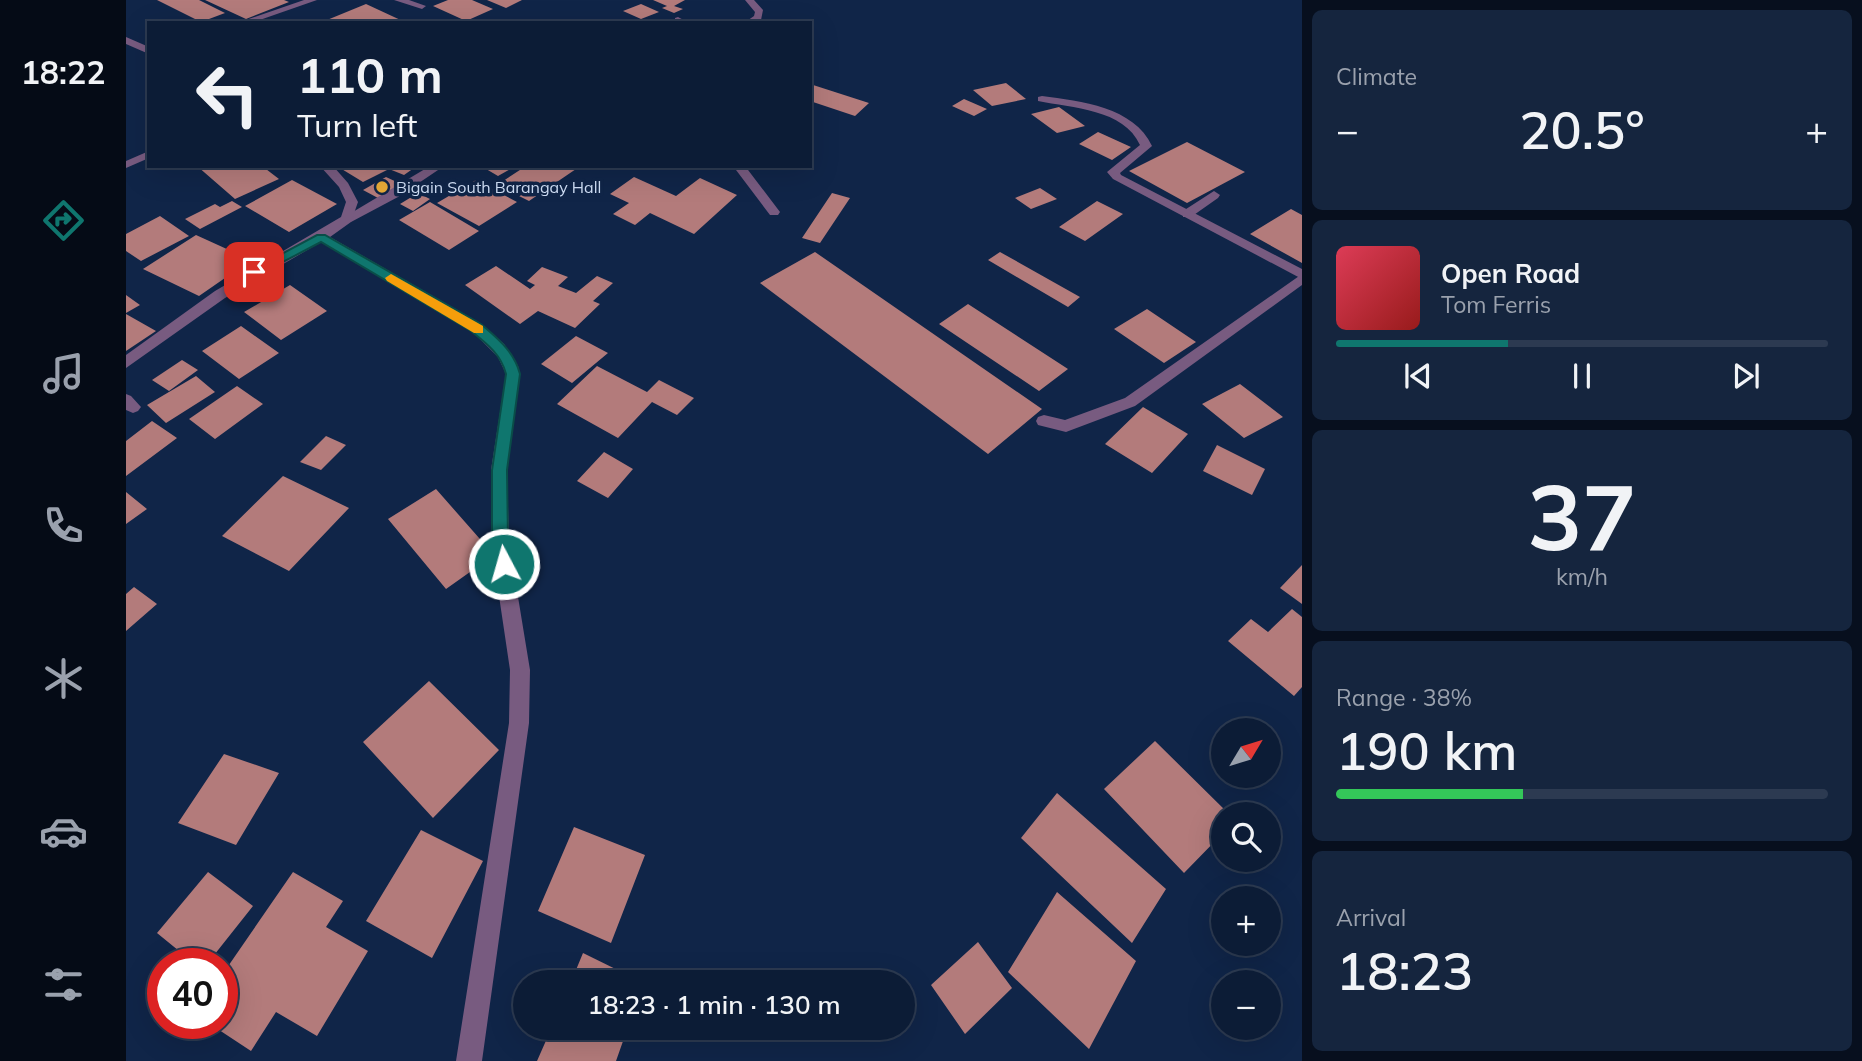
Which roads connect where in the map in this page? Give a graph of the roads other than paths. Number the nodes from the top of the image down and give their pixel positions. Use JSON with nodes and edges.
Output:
{"nodes":[{"id":1,"x":313,"y":0,"type":"edge"},
{"id":2,"x":398,"y":0,"type":"edge"},
{"id":3,"x":749,"y":0,"type":"edge"},
{"id":4,"x":422,"y":6,"type":"dead end"},
{"id":5,"x":247,"y":21,"type":"edge"},
{"id":6,"x":752,"y":21,"type":"edge"},
{"id":7,"x":126,"y":40,"type":"edge"},
{"id":8,"x":147,"y":50,"type":"edge"},
{"id":9,"x":1042,"y":99,"type":"dead end"},
{"id":10,"x":147,"y":155,"type":"edge"},
{"id":11,"x":126,"y":165,"type":"edge"},
{"id":12,"x":328,"y":168,"type":"edge"},
{"id":13,"x":435,"y":168,"type":"edge"},
{"id":14,"x":740,"y":168,"type":"edge"},
{"id":15,"x":1214,"y":195,"type":"dead end"},
{"id":16,"x":774,"y":212,"type":"dead end"},
{"id":17,"x":1187,"y":214,"type":"junction"},
{"id":18,"x":347,"y":219,"type":"junction"},
{"id":19,"x":321,"y":237,"type":"junction"},
{"id":20,"x":1302,"y":276,"type":"edge"},
{"id":21,"x":126,"y":363,"type":"edge"},
{"id":22,"x":1044,"y":421,"type":"dead end"},
{"id":23,"x":469,"y":1061,"type":"edge"}],
"edges":[{"from":1,"to":5,"type":"street"},
{"from":2,"to":4,"type":"street"},
{"from":3,"to":6,"type":"street"},
{"from":7,"to":8,"type":"street"},
{"from":9,"to":17,"type":"street"},
{"from":10,"to":11,"type":"street"},
{"from":12,"to":18,"type":"street"},
{"from":13,"to":18,"type":"street"},
{"from":14,"to":16,"type":"street"},
{"from":15,"to":17,"type":"street"},
{"from":17,"to":20,"type":"street"},
{"from":18,"to":19,"type":"street"},
{"from":19,"to":21,"type":"street"},
{"from":19,"to":23,"type":"street"},
{"from":20,"to":22,"type":"street"}]}
